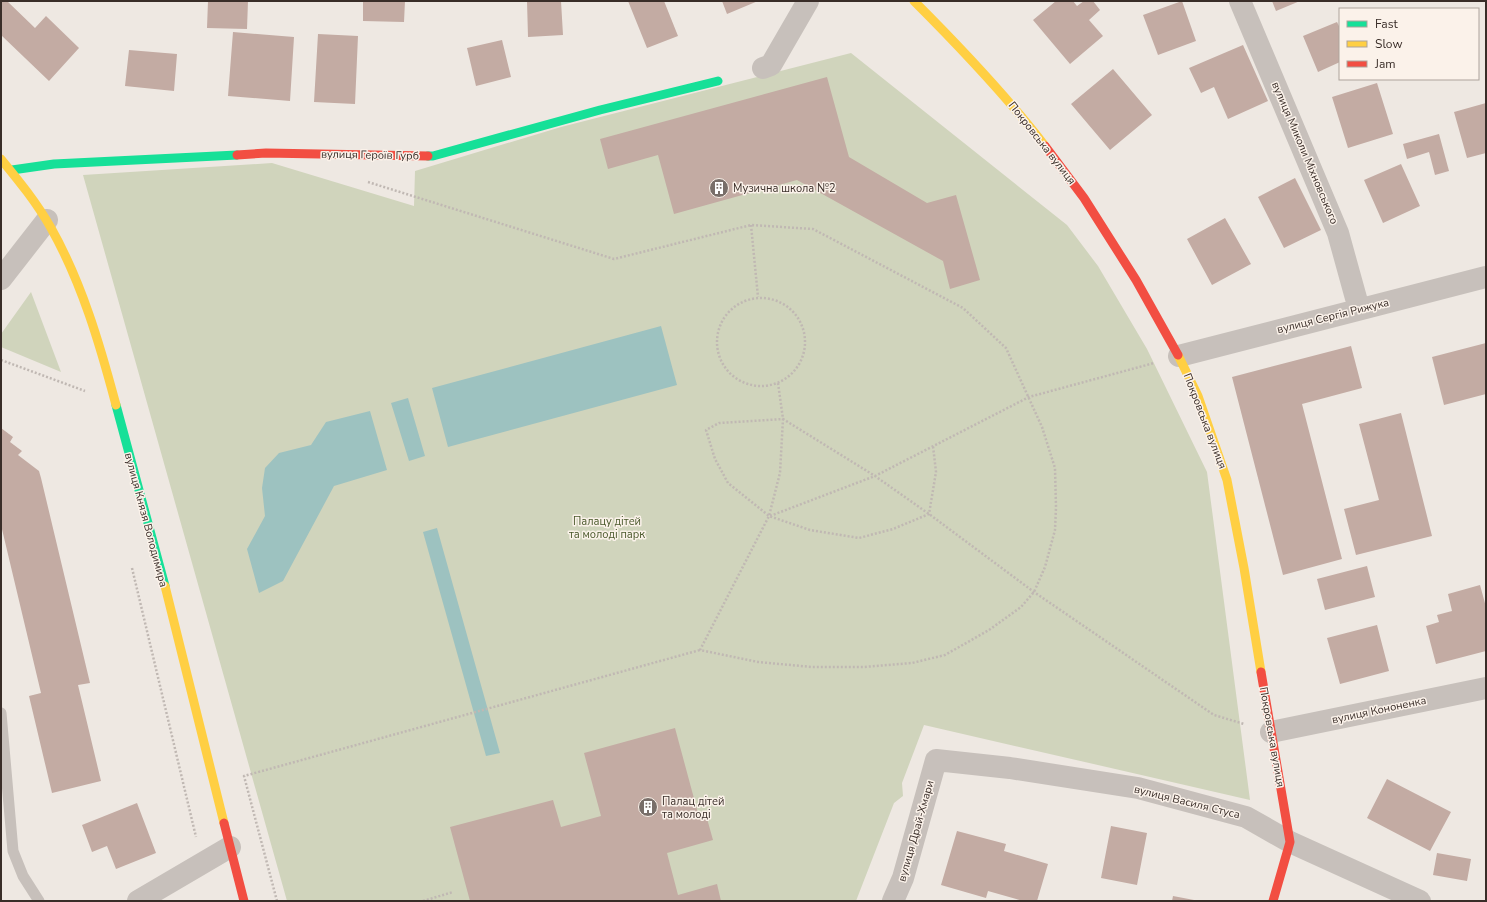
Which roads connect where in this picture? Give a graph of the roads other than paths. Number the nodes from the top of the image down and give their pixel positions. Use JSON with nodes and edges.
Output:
{"nodes":[{"id":1,"x":808,"y":1,"type":"edge"},
{"id":2,"x":914,"y":1,"type":"edge"},
{"id":3,"x":1240,"y":1,"type":"edge"},
{"id":4,"x":763,"y":68,"type":"dead end"},
{"id":5,"x":718,"y":81,"type":"dead end"},
{"id":6,"x":1,"y":158,"type":"edge"},
{"id":7,"x":12,"y":170,"type":"junction"},
{"id":8,"x":47,"y":220,"type":"junction"},
{"id":9,"x":1486,"y":277,"type":"edge"},
{"id":10,"x":1,"y":279,"type":"edge"},
{"id":11,"x":1359,"y":309,"type":"junction"},
{"id":12,"x":1179,"y":356,"type":"junction"},
{"id":13,"x":1486,"y":688,"type":"edge"},
{"id":14,"x":1,"y":712,"type":"edge"},
{"id":15,"x":1271,"y":732,"type":"junction"},
{"id":16,"x":936,"y":760,"type":"joint"},
{"id":17,"x":1290,"y":842,"type":"junction"},
{"id":18,"x":230,"y":847,"type":"junction"},
{"id":19,"x":39,"y":901,"type":"edge"},
{"id":20,"x":138,"y":901,"type":"edge"},
{"id":21,"x":244,"y":901,"type":"edge"},
{"id":22,"x":893,"y":901,"type":"edge"},
{"id":23,"x":1274,"y":901,"type":"edge"},
{"id":24,"x":1420,"y":901,"type":"edge"}],
"edges":[{"from":1,"to":4,"type":"street"},
{"from":2,"to":12,"type":"street","name":"Покровська вулиця"},
{"from":3,"to":11,"type":"street","name":"вулиця Миколи Міхновського"},
{"from":5,"to":7,"type":"street","name":"вулиця Героїв Гурб"},
{"from":6,"to":7,"type":"street","name":"вулиця Князя Володимира"},
{"from":7,"to":8,"type":"street","name":"вулиця Князя Володимира"},
{"from":8,"to":10,"type":"street"},
{"from":8,"to":18,"type":"street","name":"вулиця Князя Володимира"},
{"from":9,"to":11,"type":"street","name":"вулиця Сергія Рижука"},
{"from":11,"to":12,"type":"street","name":"вулиця Сергія Рижука"},
{"from":12,"to":15,"type":"street","name":"Покровська вулиця"},
{"from":13,"to":15,"type":"street","name":"вулиця Кононенка"},
{"from":14,"to":19,"type":"lane"},
{"from":15,"to":17,"type":"street","name":"Покровська вулиця"},
{"from":16,"to":17,"type":"street","name":"вулиця Василя Стуса"},
{"from":16,"to":22,"type":"street","name":"вулиця Драй-Хмари"},
{"from":17,"to":23,"type":"street","name":"Покровська вулиця"},
{"from":17,"to":24,"type":"street","name":"вулиця Василя Стуса"},
{"from":18,"to":20,"type":"street"},
{"from":18,"to":21,"type":"street","name":"вулиця Князя Володимира"}]}
